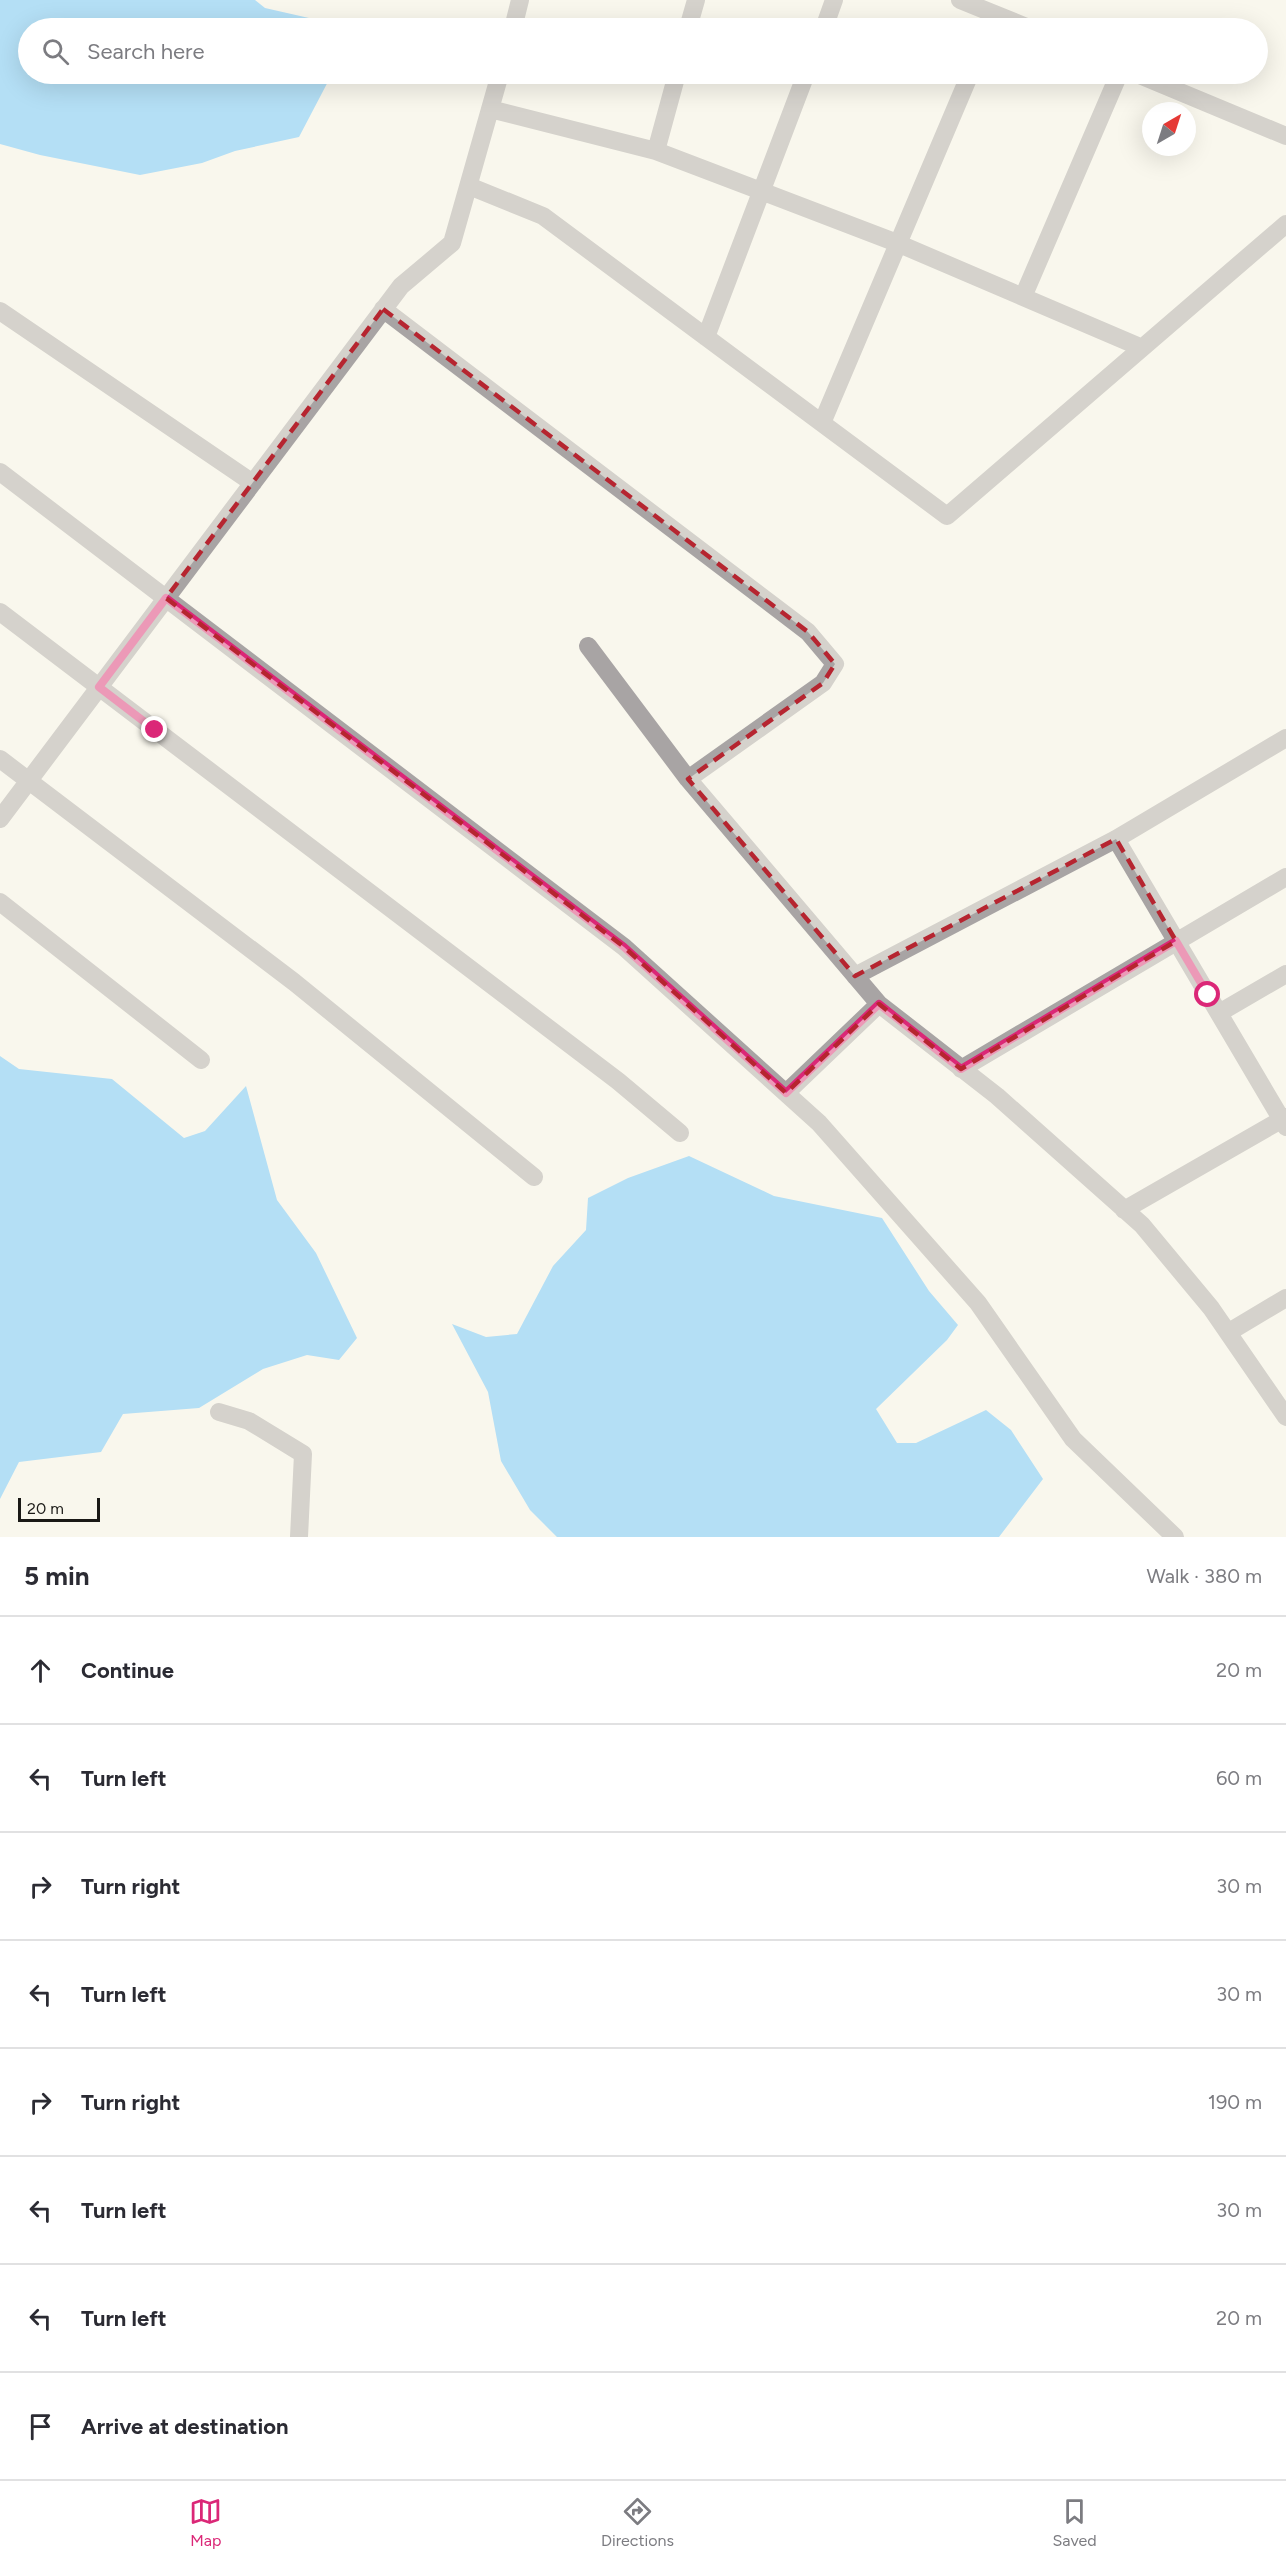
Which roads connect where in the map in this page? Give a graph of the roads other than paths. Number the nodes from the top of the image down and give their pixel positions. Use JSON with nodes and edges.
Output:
{"nodes":[{"id":1,"x":520,"y":0,"type":"edge"},
{"id":2,"x":696,"y":0,"type":"edge"},
{"id":3,"x":834,"y":0,"type":"edge"},
{"id":4,"x":960,"y":0,"type":"edge"},
{"id":5,"x":516,"y":18,"type":"edge"},
{"id":6,"x":691,"y":18,"type":"edge"},
{"id":7,"x":828,"y":18,"type":"edge"},
{"id":8,"x":987,"y":18,"type":"edge"},
{"id":9,"x":497,"y":84,"type":"edge"},
{"id":10,"x":673,"y":84,"type":"edge"},
{"id":11,"x":802,"y":84,"type":"edge"},
{"id":12,"x":966,"y":84,"type":"edge"},
{"id":13,"x":1115,"y":84,"type":"edge"},
{"id":14,"x":1162,"y":84,"type":"edge"},
{"id":15,"x":490,"y":109,"type":"junction"},
{"id":16,"x":1285,"y":133,"type":"edge"},
{"id":17,"x":656,"y":151,"type":"junction"},
{"id":18,"x":469,"y":186,"type":"junction"},
{"id":19,"x":761,"y":191,"type":"junction"},
{"id":20,"x":1286,"y":224,"type":"edge"},
{"id":21,"x":897,"y":243,"type":"junction"},
{"id":22,"x":1023,"y":297,"type":"junction"},
{"id":23,"x":383,"y":309,"type":"junction"},
{"id":24,"x":0,"y":311,"type":"edge"},
{"id":25,"x":706,"y":337,"type":"junction"},
{"id":26,"x":1140,"y":347,"type":"junction"},
{"id":27,"x":822,"y":423,"type":"junction"},
{"id":28,"x":0,"y":472,"type":"edge"},
{"id":29,"x":253,"y":483,"type":"junction"},
{"id":30,"x":166,"y":598,"type":"junction"},
{"id":31,"x":0,"y":612,"type":"edge"},
{"id":32,"x":588,"y":646,"type":"dead end"},
{"id":33,"x":99,"y":687,"type":"junction"},
{"id":34,"x":1286,"y":738,"type":"edge"},
{"id":35,"x":0,"y":759,"type":"edge"},
{"id":36,"x":688,"y":779,"type":"junction"},
{"id":37,"x":29,"y":781,"type":"junction"},
{"id":38,"x":0,"y":819,"type":"edge"},
{"id":39,"x":1116,"y":839,"type":"junction"},
{"id":40,"x":1286,"y":877,"type":"edge"},
{"id":41,"x":0,"y":903,"type":"edge"},
{"id":42,"x":1176,"y":941,"type":"junction"},
{"id":43,"x":1286,"y":974,"type":"edge"},
{"id":44,"x":855,"y":976,"type":"junction"},
{"id":45,"x":879,"y":1004,"type":"junction"},
{"id":46,"x":1219,"y":1013,"type":"junction"},
{"id":47,"x":201,"y":1060,"type":"dead end"},
{"id":48,"x":961,"y":1069,"type":"junction"},
{"id":49,"x":786,"y":1093,"type":"junction"},
{"id":50,"x":1285,"y":1121,"type":"edge"},
{"id":51,"x":680,"y":1133,"type":"dead end"},
{"id":52,"x":534,"y":1177,"type":"dead end"},
{"id":53,"x":1124,"y":1210,"type":"junction"},
{"id":54,"x":1286,"y":1298,"type":"edge"},
{"id":55,"x":1229,"y":1332,"type":"junction"},
{"id":56,"x":219,"y":1412,"type":"dead end"},
{"id":57,"x":1286,"y":1417,"type":"edge"},
{"id":58,"x":299,"y":1537,"type":"edge"},
{"id":59,"x":1175,"y":1537,"type":"edge"}],
"edges":[{"from":1,"to":5,"type":"street"},
{"from":2,"to":6,"type":"street"},
{"from":3,"to":7,"type":"street"},
{"from":4,"to":8,"type":"street"},
{"from":9,"to":15,"type":"street"},
{"from":10,"to":17,"type":"street"},
{"from":11,"to":19,"type":"street"},
{"from":12,"to":21,"type":"street"},
{"from":13,"to":22,"type":"street"},
{"from":14,"to":16,"type":"street"},
{"from":15,"to":17,"type":"street"},
{"from":15,"to":18,"type":"street"},
{"from":17,"to":19,"type":"street"},
{"from":18,"to":23,"type":"street"},
{"from":18,"to":25,"type":"street"},
{"from":19,"to":21,"type":"street"},
{"from":19,"to":25,"type":"street"},
{"from":20,"to":26,"type":"street"},
{"from":21,"to":22,"type":"street"},
{"from":21,"to":27,"type":"street"},
{"from":22,"to":26,"type":"street"},
{"from":23,"to":29,"type":"street"},
{"from":23,"to":36,"type":"street"},
{"from":24,"to":29,"type":"street"},
{"from":25,"to":27,"type":"street"},
{"from":26,"to":27,"type":"street"},
{"from":28,"to":30,"type":"street"},
{"from":29,"to":30,"type":"street"},
{"from":30,"to":33,"type":"street"},
{"from":30,"to":49,"type":"street"},
{"from":31,"to":33,"type":"street"},
{"from":32,"to":36,"type":"street"},
{"from":33,"to":37,"type":"street"},
{"from":33,"to":51,"type":"street"},
{"from":34,"to":39,"type":"street"},
{"from":35,"to":37,"type":"street"},
{"from":36,"to":44,"type":"street"},
{"from":37,"to":38,"type":"street"},
{"from":37,"to":52,"type":"street"},
{"from":39,"to":42,"type":"street"},
{"from":39,"to":44,"type":"street"},
{"from":40,"to":42,"type":"street"},
{"from":41,"to":47,"type":"street"},
{"from":42,"to":46,"type":"street"},
{"from":42,"to":48,"type":"street"},
{"from":43,"to":46,"type":"street"},
{"from":44,"to":45,"type":"street"},
{"from":45,"to":48,"type":"street"},
{"from":45,"to":49,"type":"street"},
{"from":46,"to":50,"type":"street"},
{"from":48,"to":53,"type":"street"},
{"from":49,"to":59,"type":"street"},
{"from":50,"to":53,"type":"street"},
{"from":53,"to":55,"type":"street"},
{"from":54,"to":55,"type":"street"},
{"from":55,"to":57,"type":"street"},
{"from":56,"to":58,"type":"street"}]}
